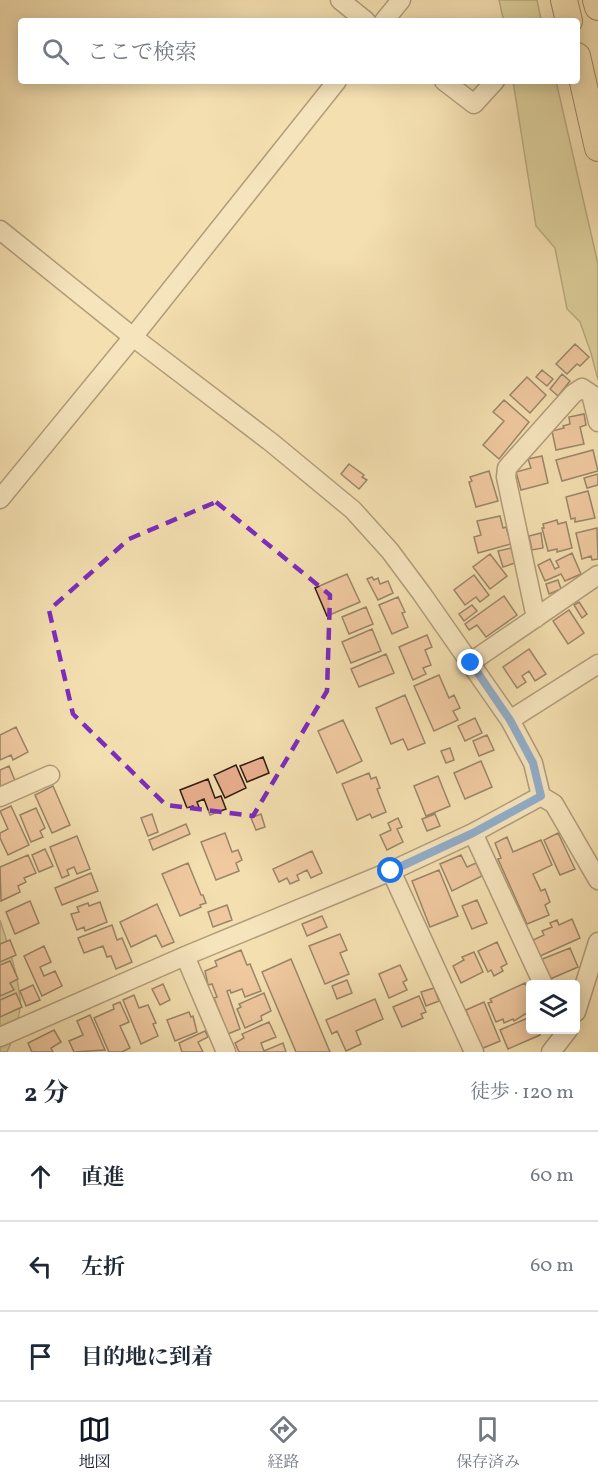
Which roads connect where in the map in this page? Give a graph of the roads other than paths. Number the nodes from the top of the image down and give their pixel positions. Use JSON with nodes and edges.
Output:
{"nodes":[{"id":1,"x":340,"y":0,"type":"edge"},
{"id":2,"x":401,"y":0,"type":"edge"},
{"id":3,"x":564,"y":0,"type":"edge"},
{"id":4,"x":596,"y":0,"type":"edge"},
{"id":5,"x":598,"y":7,"type":"edge"},
{"id":6,"x":362,"y":18,"type":"edge"},
{"id":7,"x":386,"y":18,"type":"edge"},
{"id":8,"x":568,"y":18,"type":"edge"},
{"id":9,"x":580,"y":70,"type":"edge"},
{"id":10,"x":335,"y":84,"type":"edge"},
{"id":11,"x":448,"y":84,"type":"edge"},
{"id":12,"x":492,"y":84,"type":"edge"},
{"id":13,"x":598,"y":148,"type":"edge"},
{"id":14,"x":0,"y":230,"type":"edge"},
{"id":15,"x":133,"y":337,"type":"junction"},
{"id":16,"x":598,"y":422,"type":"edge"},
{"id":17,"x":0,"y":499,"type":"edge"},
{"id":18,"x":598,"y":575,"type":"edge"},
{"id":19,"x":536,"y":618,"type":"dead end"},
{"id":20,"x":471,"y":663,"type":"junction"},
{"id":21,"x":598,"y":664,"type":"edge"},
{"id":22,"x":510,"y":720,"type":"junction"},
{"id":23,"x":50,"y":775,"type":"dead end"},
{"id":24,"x":541,"y":796,"type":"junction"},
{"id":25,"x":0,"y":797,"type":"edge"},
{"id":26,"x":473,"y":833,"type":"junction"},
{"id":27,"x":391,"y":871,"type":"junction"},
{"id":28,"x":597,"y":879,"type":"edge"},
{"id":29,"x":598,"y":898,"type":"edge"},
{"id":30,"x":598,"y":942,"type":"edge"},
{"id":31,"x":185,"y":956,"type":"junction"},
{"id":32,"x":541,"y":980,"type":"edge"},
{"id":33,"x":580,"y":999,"type":"edge"},
{"id":34,"x":564,"y":1034,"type":"edge"},
{"id":35,"x":0,"y":1037,"type":"edge"},
{"id":36,"x":226,"y":1052,"type":"edge"},
{"id":37,"x":474,"y":1052,"type":"edge"},
{"id":38,"x":551,"y":1052,"type":"edge"}],
"edges":[{"from":1,"to":6,"type":"street"},
{"from":2,"to":7,"type":"street"},
{"from":3,"to":8,"type":"highway"},
{"from":4,"to":5,"type":"highway"},
{"from":9,"to":13,"type":"highway"},
{"from":10,"to":15,"type":"street"},
{"from":11,"to":12,"type":"street"},
{"from":14,"to":15,"type":"street"},
{"from":15,"to":17,"type":"street"},
{"from":15,"to":20,"type":"street"},
{"from":16,"to":19,"type":"street"},
{"from":18,"to":20,"type":"street"},
{"from":20,"to":22,"type":"street"},
{"from":21,"to":22,"type":"street"},
{"from":22,"to":24,"type":"street"},
{"from":23,"to":25,"type":"street"},
{"from":24,"to":26,"type":"street"},
{"from":24,"to":28,"type":"street"},
{"from":26,"to":27,"type":"street"},
{"from":26,"to":32,"type":"street"},
{"from":27,"to":31,"type":"street"},
{"from":27,"to":37,"type":"street"},
{"from":28,"to":29,"type":"street"},
{"from":30,"to":33,"type":"street"},
{"from":31,"to":35,"type":"street"},
{"from":31,"to":36,"type":"street"},
{"from":34,"to":38,"type":"street"}]}
